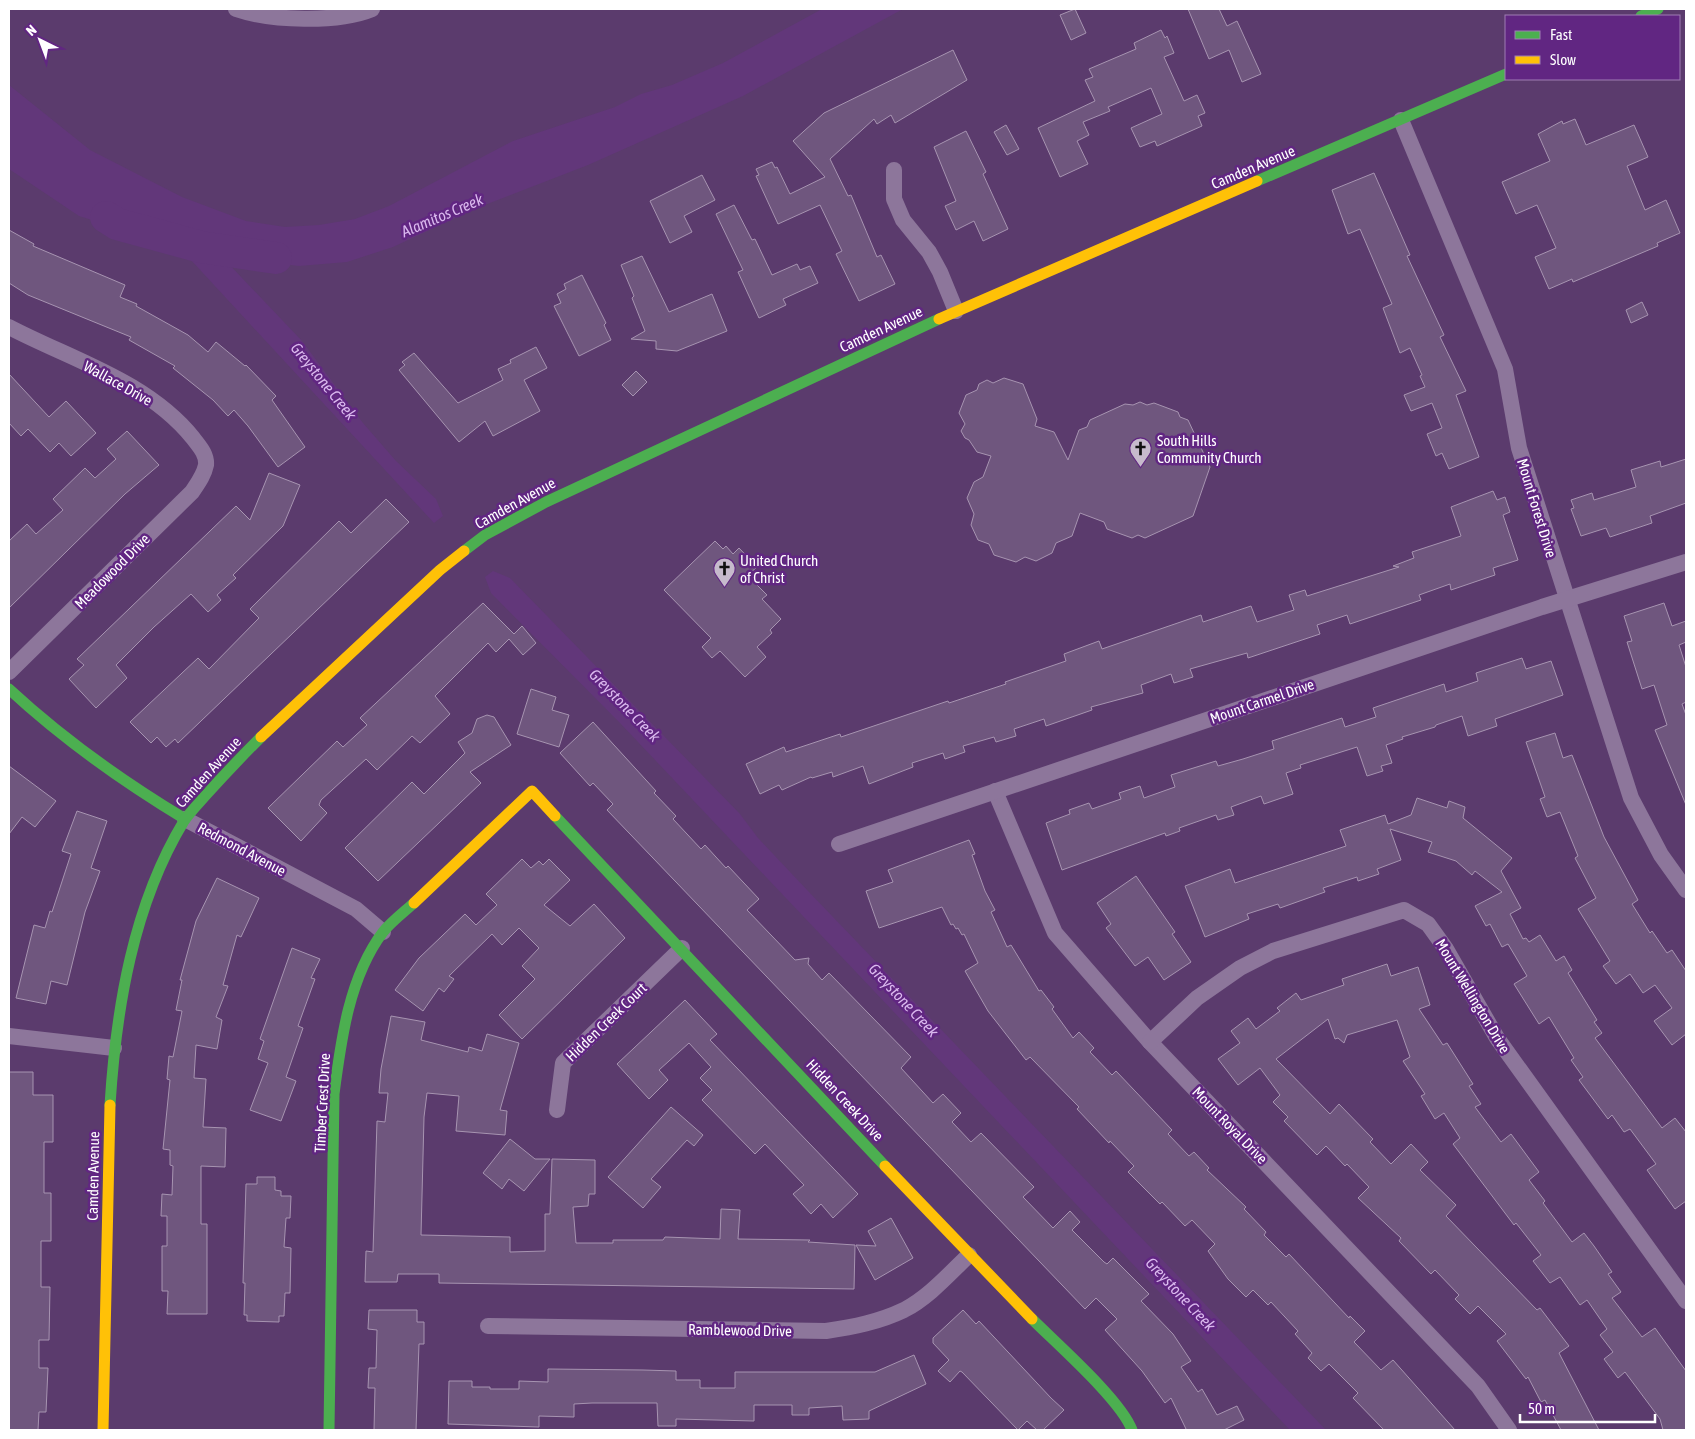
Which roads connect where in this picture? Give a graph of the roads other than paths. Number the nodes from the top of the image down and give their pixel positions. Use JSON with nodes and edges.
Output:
{"nodes":[{"id":1,"x":236,"y":9,"type":"edge"},
{"id":2,"x":372,"y":9,"type":"edge"},
{"id":3,"x":1658,"y":9,"type":"edge"},
{"id":4,"x":1643,"y":15,"type":"edge"},
{"id":5,"x":1505,"y":74,"type":"edge"},
{"id":6,"x":1401,"y":120,"type":"junction"},
{"id":7,"x":894,"y":170,"type":"dead end"},
{"id":8,"x":956,"y":311,"type":"junction"},
{"id":9,"x":9,"y":327,"type":"edge"},
{"id":10,"x":206,"y":463,"type":"joint"},
{"id":11,"x":1686,"y":562,"type":"edge"},
{"id":12,"x":1566,"y":599,"type":"junction"},
{"id":13,"x":9,"y":672,"type":"edge"},
{"id":14,"x":9,"y":689,"type":"edge"},
{"id":15,"x":532,"y":791,"type":"joint"},
{"id":16,"x":995,"y":791,"type":"junction"},
{"id":17,"x":185,"y":819,"type":"junction"},
{"id":18,"x":839,"y":844,"type":"dead end"},
{"id":19,"x":1686,"y":890,"type":"edge"},
{"id":20,"x":383,"y":932,"type":"junction"},
{"id":21,"x":682,"y":948,"type":"junction"},
{"id":22,"x":9,"y":1036,"type":"edge"},
{"id":23,"x":1150,"y":1042,"type":"junction"},
{"id":24,"x":114,"y":1048,"type":"junction"},
{"id":25,"x":557,"y":1110,"type":"dead end"},
{"id":26,"x":969,"y":1255,"type":"junction"},
{"id":27,"x":1686,"y":1301,"type":"edge"},
{"id":28,"x":488,"y":1326,"type":"dead end"},
{"id":29,"x":103,"y":1430,"type":"edge"},
{"id":30,"x":329,"y":1430,"type":"edge"},
{"id":31,"x":1132,"y":1430,"type":"edge"},
{"id":32,"x":1509,"y":1430,"type":"edge"}],
"edges":[{"from":1,"to":2,"type":"street"},
{"from":3,"to":4,"type":"street"},
{"from":5,"to":6,"type":"street","name":"Camden Avenue"},
{"from":6,"to":8,"type":"street","name":"Camden Avenue"},
{"from":6,"to":12,"type":"street","name":"Mount Forest Drive"},
{"from":7,"to":8,"type":"street"},
{"from":8,"to":17,"type":"street","name":"Camden Avenue"},
{"from":9,"to":10,"type":"street","name":"Wallace Drive"},
{"from":10,"to":13,"type":"street","name":"Meadowood Drive"},
{"from":11,"to":12,"type":"street","name":"Mount Carmel Drive"},
{"from":12,"to":16,"type":"street","name":"Mount Carmel Drive"},
{"from":12,"to":19,"type":"street","name":"Mount Forest Drive"},
{"from":14,"to":17,"type":"street","name":"Redmond Avenue"},
{"from":15,"to":20,"type":"street","name":"Timber Crest Drive"},
{"from":15,"to":21,"type":"street","name":"Hidden Creek Drive"},
{"from":16,"to":18,"type":"street","name":"Mount Carmel Drive"},
{"from":16,"to":23,"type":"street","name":"Mount Royal Drive"},
{"from":17,"to":20,"type":"street","name":"Redmond Avenue"},
{"from":17,"to":24,"type":"street","name":"Camden Avenue"},
{"from":20,"to":30,"type":"street","name":"Timber Crest Drive"},
{"from":21,"to":25,"type":"street","name":"Hidden Creek Court"},
{"from":21,"to":26,"type":"street","name":"Hidden Creek Drive"},
{"from":22,"to":24,"type":"street"},
{"from":23,"to":27,"type":"street","name":"Mount Wellington Drive"},
{"from":23,"to":32,"type":"street","name":"Mount Royal Drive"},
{"from":24,"to":29,"type":"street","name":"Camden Avenue"},
{"from":26,"to":28,"type":"street","name":"Ramblewood Drive"},
{"from":26,"to":31,"type":"street","name":"Hidden Creek Drive"}]}
